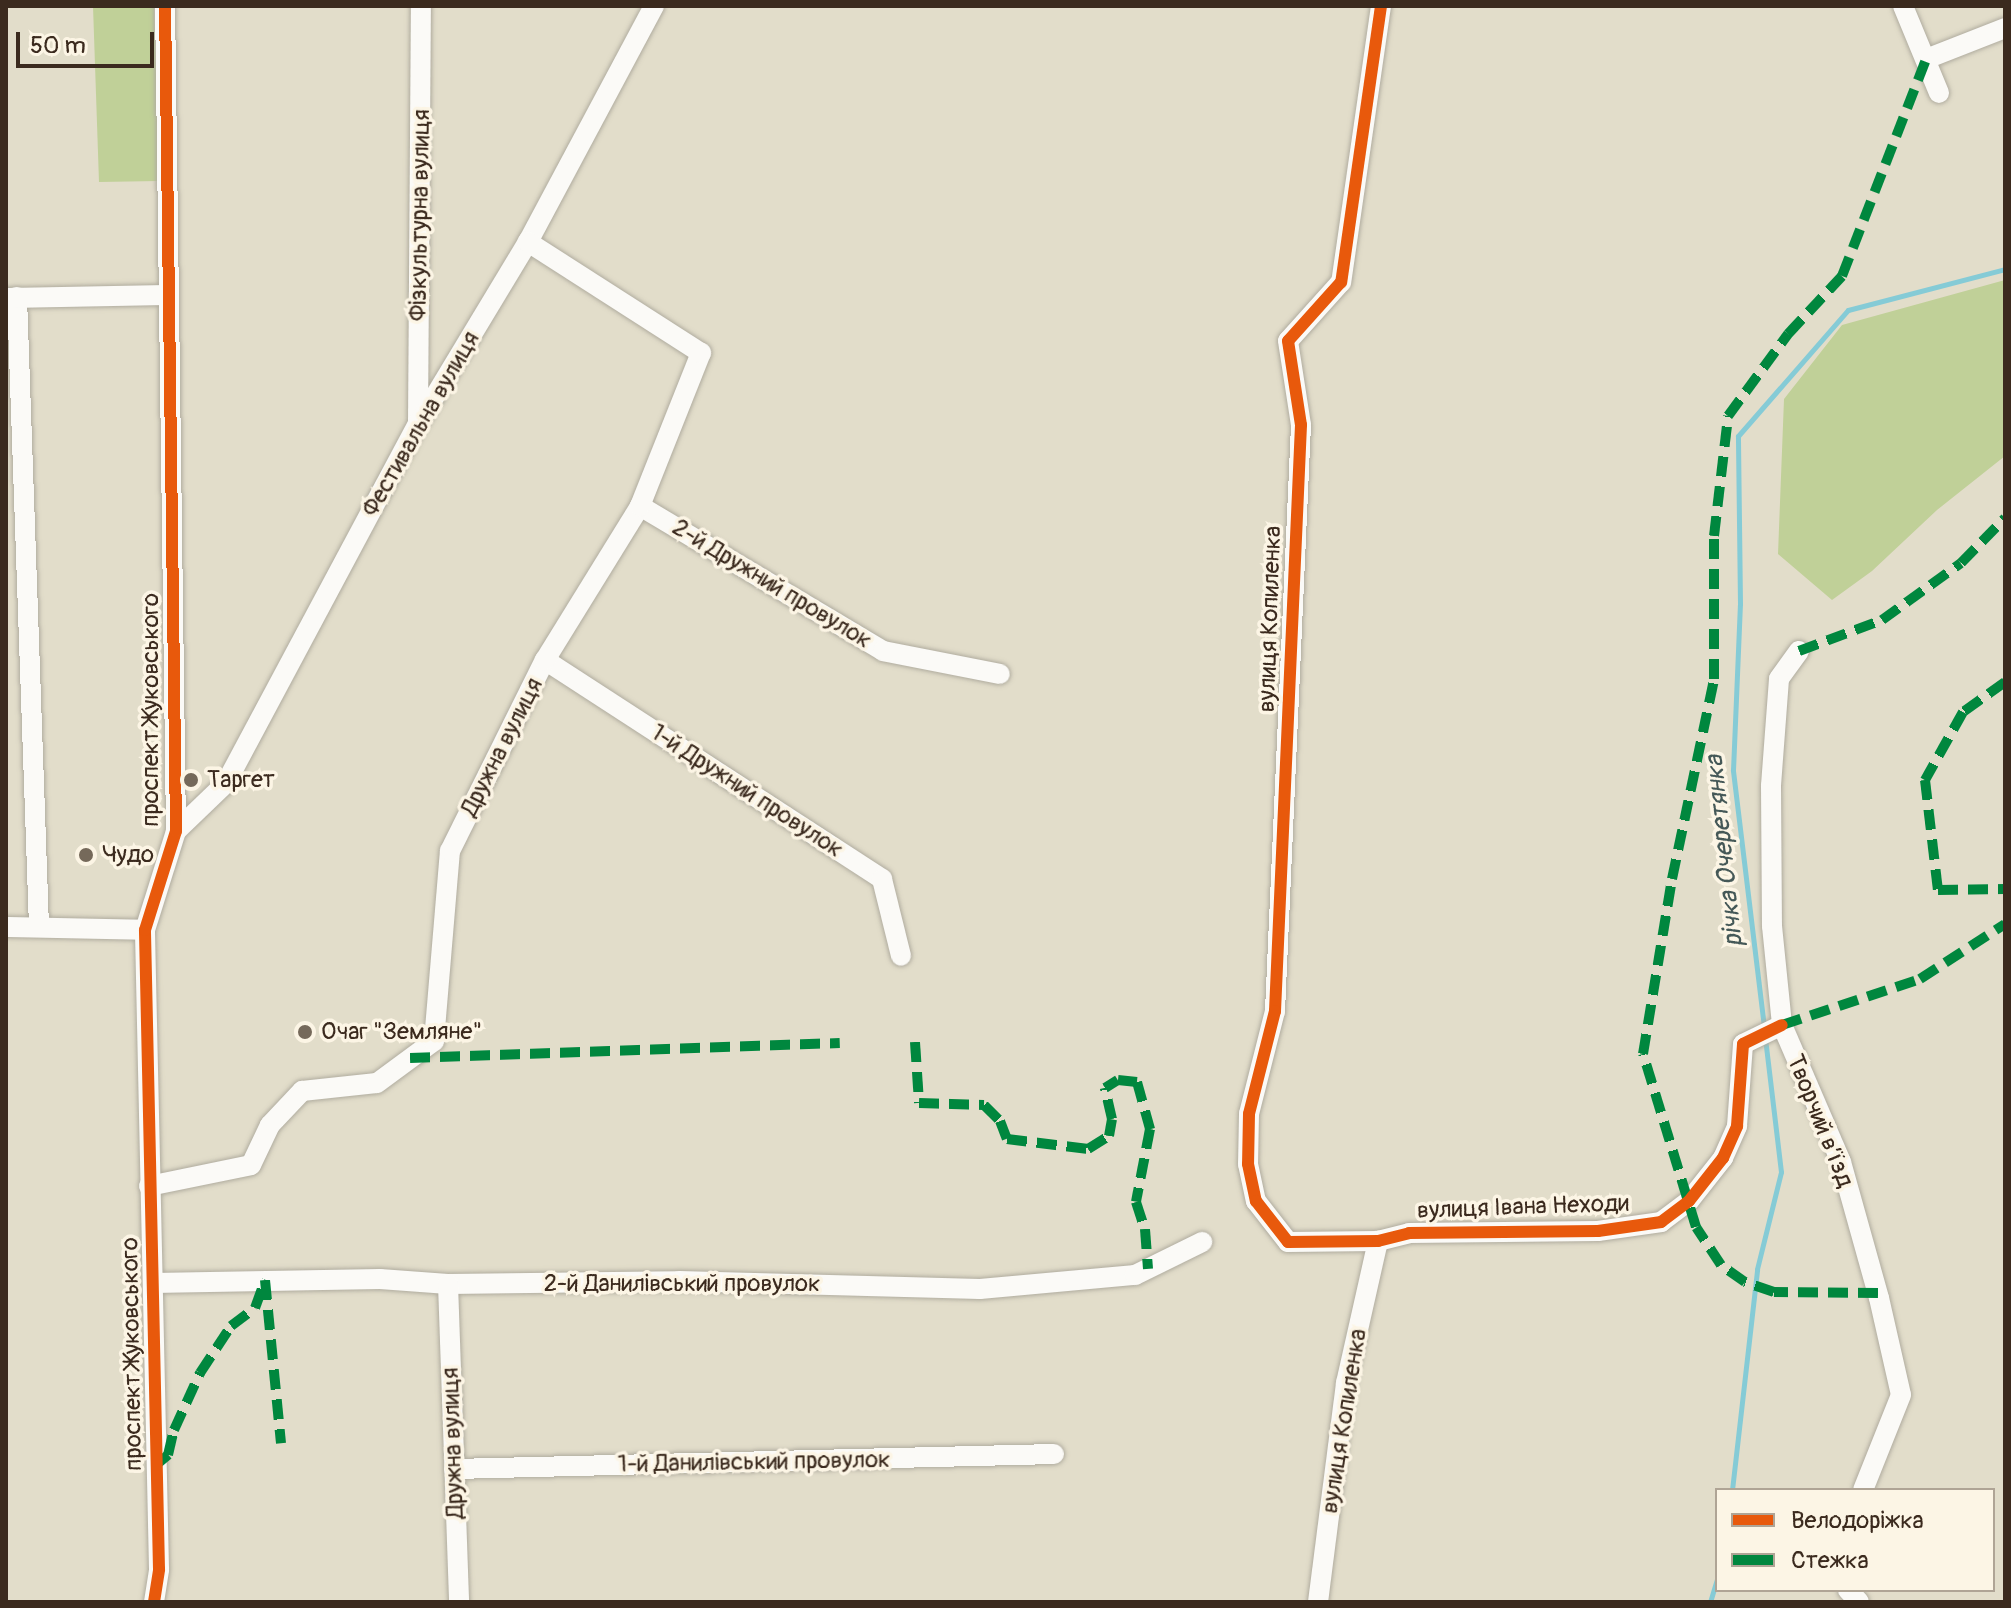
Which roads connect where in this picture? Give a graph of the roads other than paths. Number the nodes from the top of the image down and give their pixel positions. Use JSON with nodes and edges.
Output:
{"nodes":[{"id":1,"x":165,"y":6,"type":"edge"},
{"id":2,"x":421,"y":6,"type":"edge"},
{"id":3,"x":654,"y":6,"type":"edge"},
{"id":4,"x":1381,"y":6,"type":"edge"},
{"id":5,"x":1903,"y":6,"type":"edge"},
{"id":6,"x":2005,"y":28,"type":"edge"},
{"id":7,"x":1926,"y":59,"type":"junction"},
{"id":8,"x":1939,"y":93,"type":"dead end"},
{"id":9,"x":528,"y":242,"type":"junction"},
{"id":10,"x":169,"y":295,"type":"junction"},
{"id":11,"x":12,"y":298,"type":"edge"},
{"id":12,"x":418,"y":424,"type":"junction"},
{"id":13,"x":640,"y":506,"type":"junction"},
{"id":14,"x":1799,"y":651,"type":"dead end"},
{"id":15,"x":545,"y":660,"type":"junction"},
{"id":16,"x":1000,"y":674,"type":"dead end"},
{"id":17,"x":176,"y":831,"type":"junction"},
{"id":18,"x":6,"y":927,"type":"edge"},
{"id":19,"x":39,"y":927,"type":"junction"},
{"id":20,"x":145,"y":930,"type":"junction"},
{"id":21,"x":901,"y":956,"type":"dead end"},
{"id":22,"x":1782,"y":1025,"type":"junction"},
{"id":23,"x":149,"y":1186,"type":"junction"},
{"id":24,"x":1378,"y":1241,"type":"junction"},
{"id":25,"x":1202,"y":1242,"type":"dead end"},
{"id":26,"x":153,"y":1283,"type":"junction"},
{"id":27,"x":448,"y":1284,"type":"junction"},
{"id":28,"x":1054,"y":1454,"type":"dead end"},
{"id":29,"x":454,"y":1469,"type":"junction"},
{"id":30,"x":1864,"y":1488,"type":"edge"},
{"id":31,"x":154,"y":1602,"type":"edge"},
{"id":32,"x":459,"y":1602,"type":"edge"},
{"id":33,"x":1318,"y":1602,"type":"edge"}],
"edges":[{"from":1,"to":10,"type":"street","name":"проспект Жуковського"},
{"from":2,"to":12,"type":"street","name":"Фізкультурна вулиця"},
{"from":3,"to":9,"type":"street","name":"Фестивальна вулиця"},
{"from":4,"to":24,"type":"street","name":"вулиця Копиленка"},
{"from":5,"to":7,"type":"street"},
{"from":6,"to":7,"type":"street"},
{"from":7,"to":8,"type":"street"},
{"from":9,"to":12,"type":"street","name":"Фестивальна вулиця"},
{"from":9,"to":13,"type":"street","name":"Дружна вулиця"},
{"from":10,"to":11,"type":"street"},
{"from":10,"to":17,"type":"street","name":"проспект Жуковського"},
{"from":11,"to":19,"type":"street"},
{"from":12,"to":17,"type":"street","name":"Фестивальна вулиця"},
{"from":13,"to":15,"type":"street","name":"Дружна вулиця"},
{"from":13,"to":16,"type":"street","name":"2-й Дружний провулок"},
{"from":14,"to":22,"type":"street","name":"Творчий в’їзд"},
{"from":15,"to":21,"type":"street","name":"1-й Дружний провулок"},
{"from":15,"to":23,"type":"street","name":"Дружна вулиця"},
{"from":17,"to":20,"type":"street","name":"проспект Жуковського"},
{"from":18,"to":19,"type":"street"},
{"from":19,"to":20,"type":"street"},
{"from":20,"to":23,"type":"street","name":"проспект Жуковського"},
{"from":22,"to":24,"type":"street","name":"вулиця Івана Неходи"},
{"from":22,"to":30,"type":"street","name":"Творчий в’їзд"},
{"from":23,"to":26,"type":"street","name":"проспект Жуковського"},
{"from":24,"to":33,"type":"street","name":"вулиця Копиленка"},
{"from":25,"to":27,"type":"street","name":"2-й Данилівський провулок"},
{"from":26,"to":27,"type":"street","name":"2-й Данилівський провулок"},
{"from":26,"to":31,"type":"street","name":"проспект Жуковського"},
{"from":27,"to":29,"type":"street","name":"Дружна вулиця"},
{"from":28,"to":29,"type":"street","name":"1-й Данилівський провулок"},
{"from":29,"to":32,"type":"street","name":"Дружна вулиця"}]}
